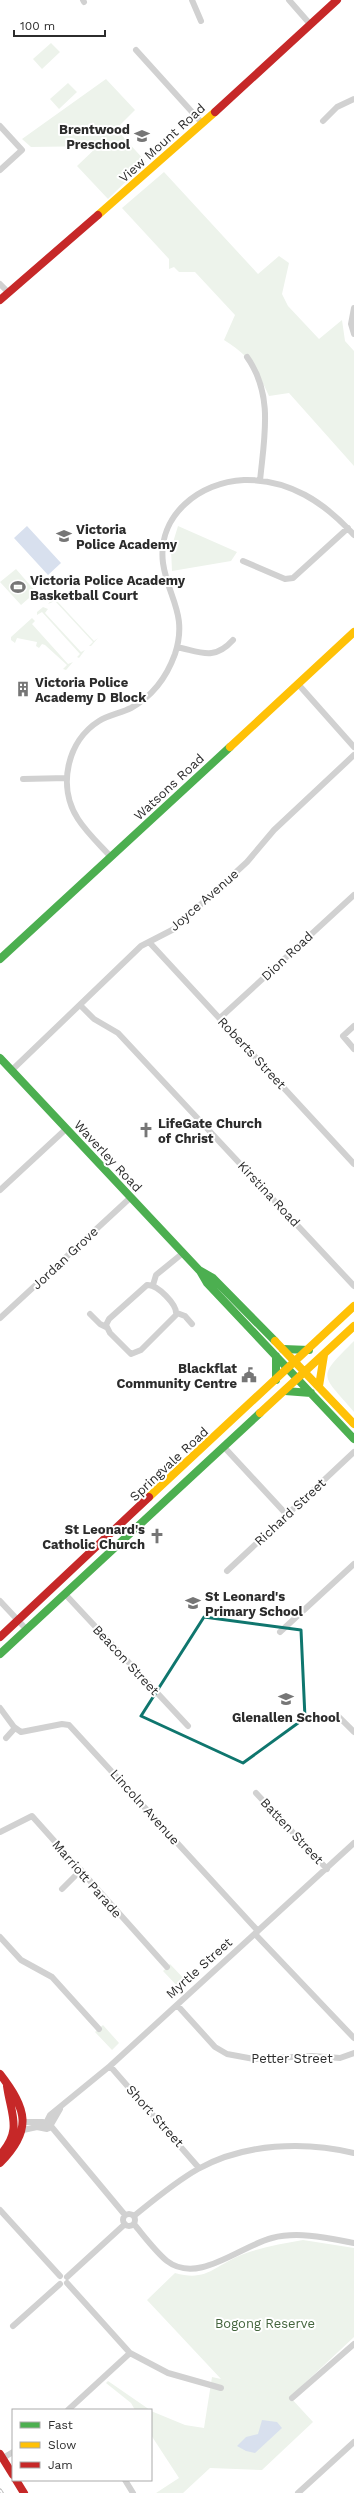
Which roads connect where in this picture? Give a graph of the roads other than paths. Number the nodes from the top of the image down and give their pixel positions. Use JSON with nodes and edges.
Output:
{"nodes":[{"id":1,"x":192,"y":0,"type":"edge"},
{"id":2,"x":289,"y":0,"type":"edge"},
{"id":3,"x":337,"y":0,"type":"edge"},
{"id":4,"x":201,"y":21,"type":"dead end"},
{"id":5,"x":310,"y":24,"type":"junction"},
{"id":6,"x":136,"y":50,"type":"dead end"},
{"id":7,"x":354,"y":99,"type":"edge"},
{"id":8,"x":324,"y":121,"type":"dead end"},
{"id":9,"x":202,"y":123,"type":"junction"},
{"id":10,"x":0,"y":126,"type":"edge"},
{"id":11,"x":0,"y":170,"type":"edge"},
{"id":12,"x":0,"y":284,"type":"edge"},
{"id":13,"x":8,"y":292,"type":"junction"},
{"id":14,"x":0,"y":300,"type":"edge"},
{"id":15,"x":354,"y":308,"type":"edge"},
{"id":16,"x":354,"y":334,"type":"edge"},
{"id":17,"x":247,"y":357,"type":"dead end"},
{"id":18,"x":260,"y":481,"type":"junction"},
{"id":19,"x":348,"y":528,"type":"junction"},
{"id":20,"x":354,"y":535,"type":"edge"},
{"id":21,"x":243,"y":561,"type":"dead end"},
{"id":22,"x":354,"y":632,"type":"edge"},
{"id":23,"x":233,"y":640,"type":"dead end"},
{"id":24,"x":177,"y":647,"type":"junction"},
{"id":25,"x":298,"y":684,"type":"junction"},
{"id":26,"x":354,"y":747,"type":"edge"},
{"id":27,"x":354,"y":755,"type":"edge"},
{"id":28,"x":66,"y":778,"type":"junction"},
{"id":29,"x":23,"y":779,"type":"dead end"},
{"id":30,"x":111,"y":857,"type":"junction"},
{"id":31,"x":354,"y":895,"type":"edge"},
{"id":32,"x":149,"y":942,"type":"junction"},
{"id":33,"x":0,"y":959,"type":"edge"},
{"id":34,"x":80,"y":1005,"type":"junction"},
{"id":35,"x":220,"y":1018,"type":"junction"},
{"id":36,"x":354,"y":1026,"type":"edge"},
{"id":37,"x":354,"y":1049,"type":"edge"},
{"id":38,"x":4,"y":1065,"type":"edge"},
{"id":39,"x":66,"y":1129,"type":"junction"},
{"id":40,"x":354,"y":1164,"type":"edge"},
{"id":41,"x":0,"y":1190,"type":"edge"},
{"id":42,"x":130,"y":1198,"type":"junction"},
{"id":43,"x":183,"y":1253,"type":"junction"},
{"id":44,"x":199,"y":1270,"type":"junction"},
{"id":45,"x":153,"y":1286,"type":"junction"},
{"id":46,"x":354,"y":1286,"type":"edge"},
{"id":47,"x":354,"y":1306,"type":"edge"},
{"id":48,"x":177,"y":1313,"type":"junction"},
{"id":49,"x":90,"y":1314,"type":"dead end"},
{"id":50,"x":0,"y":1318,"type":"edge"},
{"id":51,"x":192,"y":1324,"type":"dead end"},
{"id":52,"x":354,"y":1326,"type":"edge"},
{"id":53,"x":106,"y":1327,"type":"junction"},
{"id":54,"x":283,"y":1349,"type":"junction"},
{"id":55,"x":308,"y":1350,"type":"junction"},
{"id":56,"x":324,"y":1355,"type":"junction"},
{"id":57,"x":276,"y":1356,"type":"junction"},
{"id":58,"x":296,"y":1362,"type":"junction"},
{"id":59,"x":288,"y":1369,"type":"junction"},
{"id":60,"x":306,"y":1372,"type":"junction"},
{"id":61,"x":276,"y":1380,"type":"junction"},
{"id":62,"x":298,"y":1380,"type":"junction"},
{"id":63,"x":319,"y":1386,"type":"junction"},
{"id":64,"x":285,"y":1391,"type":"junction"},
{"id":65,"x":311,"y":1393,"type":"junction"},
{"id":66,"x":354,"y":1424,"type":"edge"},
{"id":67,"x":354,"y":1439,"type":"edge"},
{"id":68,"x":224,"y":1447,"type":"junction"},
{"id":69,"x":354,"y":1452,"type":"edge"},
{"id":70,"x":177,"y":1473,"type":"junction"},
{"id":71,"x":188,"y":1481,"type":"junction"},
{"id":72,"x":287,"y":1515,"type":"junction"},
{"id":73,"x":354,"y":1564,"type":"edge"},
{"id":74,"x":227,"y":1571,"type":"dead end"},
{"id":75,"x":65,"y":1594,"type":"junction"},
{"id":76,"x":0,"y":1601,"type":"edge"},
{"id":77,"x":18,"y":1620,"type":"junction"},
{"id":78,"x":27,"y":1630,"type":"junction"},
{"id":79,"x":280,"y":1632,"type":"dead end"},
{"id":80,"x":0,"y":1637,"type":"edge"},
{"id":81,"x":0,"y":1654,"type":"edge"},
{"id":82,"x":0,"y":1708,"type":"edge"},
{"id":83,"x":339,"y":1717,"type":"dead end"},
{"id":84,"x":188,"y":1726,"type":"dead end"},
{"id":85,"x":15,"y":1728,"type":"junction"},
{"id":86,"x":354,"y":1732,"type":"edge"},
{"id":87,"x":6,"y":1738,"type":"dead end"},
{"id":88,"x":256,"y":1793,"type":"dead end"},
{"id":89,"x":0,"y":1832,"type":"edge"},
{"id":90,"x":354,"y":1843,"type":"edge"},
{"id":91,"x":327,"y":1869,"type":"junction"},
{"id":92,"x":81,"y":1870,"type":"junction"},
{"id":93,"x":62,"y":1889,"type":"dead end"},
{"id":94,"x":257,"y":1932,"type":"junction"},
{"id":95,"x":0,"y":1937,"type":"edge"},
{"id":96,"x":167,"y":1967,"type":"dead end"},
{"id":97,"x":177,"y":2005,"type":"junction"},
{"id":98,"x":99,"y":2029,"type":"dead end"},
{"id":99,"x":353,"y":2035,"type":"edge"},
{"id":100,"x":354,"y":2053,"type":"edge"},
{"id":101,"x":110,"y":2066,"type":"junction"},
{"id":102,"x":0,"y":2074,"type":"edge"},
{"id":103,"x":7,"y":2086,"type":"junction"},
{"id":104,"x":23,"y":2126,"type":"junction"},
{"id":105,"x":47,"y":2126,"type":"junction"},
{"id":106,"x":354,"y":2153,"type":"edge"},
{"id":107,"x":0,"y":2155,"type":"edge"},
{"id":108,"x":0,"y":2163,"type":"edge"},
{"id":109,"x":199,"y":2168,"type":"junction"},
{"id":110,"x":0,"y":2210,"type":"edge"},
{"id":111,"x":125,"y":2215,"type":"junction"},
{"id":112,"x":134,"y":2216,"type":"junction"},
{"id":113,"x":125,"y":2224,"type":"junction"},
{"id":114,"x":134,"y":2224,"type":"junction"},
{"id":115,"x":354,"y":2243,"type":"edge"},
{"id":116,"x":65,"y":2281,"type":"junction"},
{"id":117,"x":13,"y":2326,"type":"dead end"},
{"id":118,"x":354,"y":2344,"type":"edge"},
{"id":119,"x":130,"y":2353,"type":"junction"},
{"id":120,"x":221,"y":2388,"type":"dead end"},
{"id":121,"x":292,"y":2398,"type":"dead end"},
{"id":122,"x":71,"y":2409,"type":"edge"},
{"id":123,"x":354,"y":2442,"type":"edge"},
{"id":124,"x":12,"y":2452,"type":"edge"},
{"id":125,"x":1,"y":2456,"type":"edge"},
{"id":126,"x":12,"y":2473,"type":"edge"},
{"id":127,"x":17,"y":2481,"type":"edge"},
{"id":128,"x":126,"y":2481,"type":"edge"},
{"id":129,"x":24,"y":2493,"type":"edge"},
{"id":130,"x":133,"y":2493,"type":"edge"},
{"id":131,"x":298,"y":2493,"type":"edge"}],
"edges":[{"from":1,"to":4,"type":"street"},
{"from":2,"to":5,"type":"street"},
{"from":3,"to":5,"type":"main road","name":"View Mount Road"},
{"from":5,"to":9,"type":"main road","name":"View Mount Road"},
{"from":6,"to":9,"type":"street"},
{"from":7,"to":8,"type":"street"},
{"from":9,"to":13,"type":"main road","name":"View Mount Road"},
{"from":10,"to":11,"type":"street"},
{"from":12,"to":13,"type":"street"},
{"from":13,"to":14,"type":"main road","name":"View Mount Road"},
{"from":15,"to":16,"type":"street"},
{"from":17,"to":18,"type":"street"},
{"from":18,"to":19,"type":"street"},
{"from":18,"to":24,"type":"street"},
{"from":19,"to":20,"type":"street"},
{"from":19,"to":21,"type":"street"},
{"from":22,"to":25,"type":"main road","name":"Watsons Road"},
{"from":23,"to":24,"type":"street"},
{"from":24,"to":28,"type":"street"},
{"from":25,"to":26,"type":"street"},
{"from":25,"to":30,"type":"main road","name":"Watsons Road"},
{"from":27,"to":32,"type":"street","name":"Joyce Avenue"},
{"from":28,"to":29,"type":"street"},
{"from":28,"to":30,"type":"street"},
{"from":30,"to":33,"type":"main road","name":"Watsons Road"},
{"from":31,"to":35,"type":"street","name":"Dion Road"},
{"from":32,"to":34,"type":"street","name":"Joyce Avenue"},
{"from":32,"to":35,"type":"street","name":"Roberts Street"},
{"from":34,"to":38,"type":"street","name":"Joyce Avenue"},
{"from":34,"to":46,"type":"street","name":"Kirstina Road"},
{"from":35,"to":40,"type":"street","name":"Roberts Street"},
{"from":36,"to":37,"type":"street"},
{"from":38,"to":39,"type":"main road","name":"Waverley Road"},
{"from":39,"to":41,"type":"street"},
{"from":39,"to":42,"type":"main road","name":"Waverley Road"},
{"from":42,"to":43,"type":"main road","name":"Waverley Road"},
{"from":42,"to":50,"type":"street","name":"Jordan Grove"},
{"from":43,"to":44,"type":"main road","name":"Waverley Road"},
{"from":43,"to":45,"type":"street"},
{"from":44,"to":54,"type":"main road","name":"Waverley Road"},
{"from":44,"to":57,"type":"main road","name":"Waverley Road"},
{"from":45,"to":48,"type":"street"},
{"from":45,"to":53,"type":"street"},
{"from":47,"to":55,"type":"main road","name":"Springvale Road"},
{"from":48,"to":51,"type":"street"},
{"from":48,"to":53,"type":"street"},
{"from":49,"to":53,"type":"street"},
{"from":52,"to":56,"type":"main road","name":"Springvale Road"},
{"from":54,"to":55,"type":"main road"},
{"from":54,"to":58,"type":"main road","name":"Waverley Road"},
{"from":55,"to":58,"type":"main road","name":"Springvale Road"},
{"from":56,"to":60,"type":"main road","name":"Springvale Road"},
{"from":56,"to":63,"type":"main road"},
{"from":57,"to":59,"type":"main road","name":"Waverley Road"},
{"from":57,"to":61,"type":"main road"},
{"from":58,"to":59,"type":"main road","name":"Springvale Road"},
{"from":58,"to":60,"type":"main road","name":"Waverley Road"},
{"from":59,"to":61,"type":"main road","name":"Springvale Road"},
{"from":59,"to":62,"type":"main road","name":"Waverley Road"},
{"from":60,"to":62,"type":"main road","name":"Springvale Road"},
{"from":60,"to":63,"type":"main road","name":"Waverley Road"},
{"from":61,"to":70,"type":"main road","name":"Springvale Road"},
{"from":62,"to":64,"type":"main road","name":"Springvale Road"},
{"from":62,"to":65,"type":"main road","name":"Waverley Road"},
{"from":63,"to":66,"type":"main road","name":"Waverley Road"},
{"from":64,"to":65,"type":"main road"},
{"from":64,"to":68,"type":"main road","name":"Springvale Road"},
{"from":65,"to":67,"type":"main road","name":"Waverley Road"},
{"from":68,"to":71,"type":"main road","name":"Springvale Road"},
{"from":68,"to":72,"type":"street"},
{"from":69,"to":72,"type":"street","name":"Richard Street"},
{"from":70,"to":71,"type":"main road"},
{"from":70,"to":77,"type":"main road","name":"Springvale Road"},
{"from":71,"to":75,"type":"main road","name":"Springvale Road"},
{"from":72,"to":74,"type":"street","name":"Richard Street"},
{"from":73,"to":79,"type":"street"},
{"from":75,"to":78,"type":"main road","name":"Springvale Road"},
{"from":75,"to":84,"type":"street","name":"Beacon Street"},
{"from":76,"to":77,"type":"street"},
{"from":77,"to":78,"type":"street"},
{"from":77,"to":80,"type":"main road","name":"Springvale Road"},
{"from":78,"to":81,"type":"main road","name":"Springvale Road"},
{"from":82,"to":85,"type":"street"},
{"from":83,"to":86,"type":"street"},
{"from":85,"to":87,"type":"street"},
{"from":85,"to":94,"type":"street","name":"Lincoln Avenue"},
{"from":88,"to":91,"type":"street","name":"Batten Street"},
{"from":89,"to":92,"type":"street","name":"Marriott Parade"},
{"from":90,"to":91,"type":"street","name":"Myrtle Street"},
{"from":91,"to":94,"type":"street","name":"Myrtle Street"},
{"from":92,"to":93,"type":"street"},
{"from":92,"to":96,"type":"street","name":"Marriott Parade"},
{"from":94,"to":97,"type":"street","name":"Myrtle Street"},
{"from":94,"to":99,"type":"street","name":"Lincoln Avenue"},
{"from":95,"to":98,"type":"street"},
{"from":97,"to":100,"type":"street","name":"Petter Street"},
{"from":97,"to":101,"type":"street","name":"Myrtle Street"},
{"from":101,"to":105,"type":"street","name":"Myrtle Street"},
{"from":101,"to":109,"type":"street","name":"Short Street"},
{"from":102,"to":103,"type":"main road"},
{"from":103,"to":104,"type":"main road"},
{"from":103,"to":107,"type":"main road"},
{"from":104,"to":105,"type":"street"},
{"from":104,"to":108,"type":"main road"},
{"from":105,"to":111,"type":"street"},
{"from":106,"to":109,"type":"street"},
{"from":109,"to":112,"type":"street"},
{"from":110,"to":116,"type":"street"},
{"from":111,"to":112,"type":"street"},
{"from":111,"to":113,"type":"street"},
{"from":112,"to":114,"type":"street"},
{"from":113,"to":114,"type":"street"},
{"from":113,"to":116,"type":"street"},
{"from":114,"to":115,"type":"street"},
{"from":116,"to":117,"type":"street"},
{"from":116,"to":119,"type":"street"},
{"from":118,"to":121,"type":"street"},
{"from":119,"to":120,"type":"street"},
{"from":119,"to":122,"type":"street"},
{"from":123,"to":131,"type":"street"},
{"from":124,"to":125,"type":"street"},
{"from":125,"to":126,"type":"main road"},
{"from":127,"to":129,"type":"main road"},
{"from":128,"to":130,"type":"street"}]}
